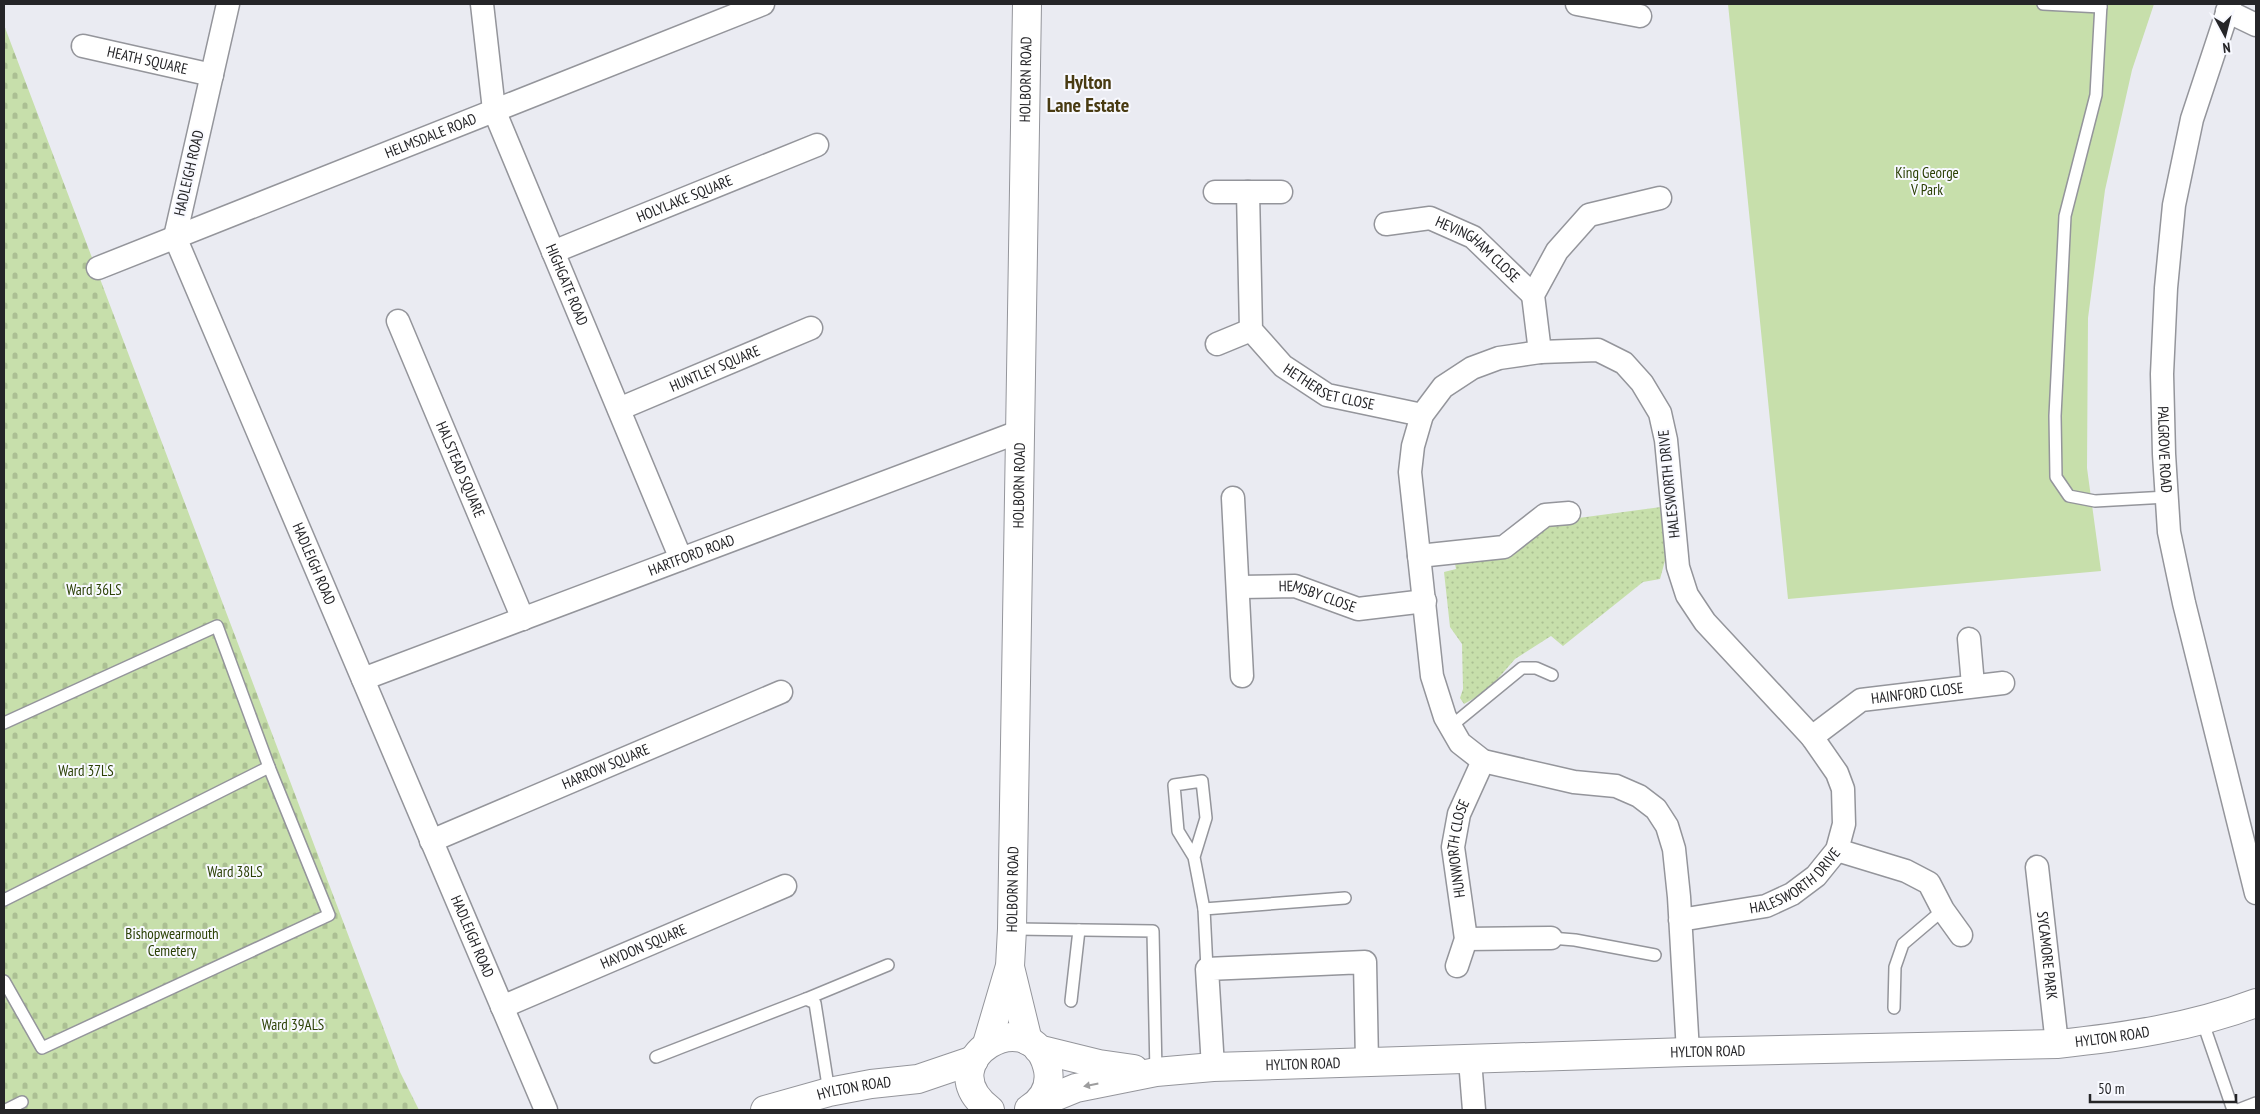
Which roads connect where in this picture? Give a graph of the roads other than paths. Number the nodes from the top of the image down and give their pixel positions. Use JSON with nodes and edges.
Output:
{"nodes":[{"id":1,"x":228,"y":4,"type":"edge"},
{"id":2,"x":482,"y":4,"type":"edge"},
{"id":3,"x":763,"y":4,"type":"edge"},
{"id":4,"x":1027,"y":4,"type":"edge"},
{"id":5,"x":1577,"y":4,"type":"edge"},
{"id":6,"x":2043,"y":4,"type":"edge"},
{"id":7,"x":2101,"y":6,"type":"edge"},
{"id":8,"x":2229,"y":8,"type":"edge"},
{"id":9,"x":1640,"y":16,"type":"dead end"},
{"id":10,"x":2256,"y":25,"type":"edge"},
{"id":11,"x":84,"y":46,"type":"dead end"},
{"id":12,"x":212,"y":75,"type":"junction"},
{"id":13,"x":494,"y":110,"type":"junction"},
{"id":14,"x":817,"y":145,"type":"dead end"},
{"id":15,"x":1215,"y":192,"type":"dead end"},
{"id":16,"x":1248,"y":192,"type":"junction"},
{"id":17,"x":1281,"y":192,"type":"dead end"},
{"id":18,"x":1660,"y":198,"type":"dead end"},
{"id":19,"x":1386,"y":224,"type":"dead end"},
{"id":20,"x":175,"y":237,"type":"junction"},
{"id":21,"x":553,"y":252,"type":"junction"},
{"id":22,"x":98,"y":268,"type":"dead end"},
{"id":23,"x":1533,"y":295,"type":"junction"},
{"id":24,"x":398,"y":320,"type":"dead end"},
{"id":25,"x":811,"y":328,"type":"dead end"},
{"id":26,"x":1251,"y":330,"type":"junction"},
{"id":27,"x":1217,"y":344,"type":"dead end"},
{"id":28,"x":1540,"y":352,"type":"junction"},
{"id":29,"x":619,"y":409,"type":"junction"},
{"id":30,"x":1422,"y":415,"type":"junction"},
{"id":31,"x":1021,"y":431,"type":"junction"},
{"id":32,"x":2167,"y":497,"type":"junction"},
{"id":33,"x":1233,"y":498,"type":"dead end"},
{"id":34,"x":1569,"y":513,"type":"dead end"},
{"id":35,"x":1418,"y":556,"type":"junction"},
{"id":36,"x":681,"y":559,"type":"junction"},
{"id":37,"x":1239,"y":587,"type":"junction"},
{"id":38,"x":1425,"y":601,"type":"junction"},
{"id":39,"x":523,"y":619,"type":"junction"},
{"id":40,"x":1969,"y":639,"type":"dead end"},
{"id":41,"x":1552,"y":675,"type":"dead end"},
{"id":42,"x":1242,"y":676,"type":"dead end"},
{"id":43,"x":362,"y":679,"type":"junction"},
{"id":44,"x":2003,"y":683,"type":"dead end"},
{"id":45,"x":1974,"y":685,"type":"junction"},
{"id":46,"x":781,"y":692,"type":"dead end"},
{"id":47,"x":4,"y":723,"type":"edge"},
{"id":48,"x":1450,"y":726,"type":"junction"},
{"id":49,"x":1812,"y":737,"type":"junction"},
{"id":50,"x":1483,"y":761,"type":"junction"},
{"id":51,"x":269,"y":767,"type":"junction"},
{"id":52,"x":2247,"y":816,"type":"edge"},
{"id":53,"x":431,"y":841,"type":"junction"},
{"id":54,"x":1837,"y":850,"type":"junction"},
{"id":55,"x":1194,"y":857,"type":"junction"},
{"id":56,"x":2037,"y":867,"type":"dead end"},
{"id":57,"x":785,"y":886,"type":"dead end"},
{"id":58,"x":2256,"y":893,"type":"edge"},
{"id":59,"x":1345,"y":898,"type":"dead end"},
{"id":60,"x":4,"y":900,"type":"edge"},
{"id":61,"x":1204,"y":909,"type":"junction"},
{"id":62,"x":1942,"y":910,"type":"junction"},
{"id":63,"x":1680,"y":920,"type":"junction"},
{"id":64,"x":1012,"y":930,"type":"junction"},
{"id":65,"x":1080,"y":930,"type":"junction"},
{"id":66,"x":1961,"y":935,"type":"dead end"},
{"id":67,"x":1551,"y":938,"type":"joint"},
{"id":68,"x":1466,"y":939,"type":"junction"},
{"id":69,"x":1655,"y":954,"type":"dead end"},
{"id":70,"x":888,"y":965,"type":"dead end"},
{"id":71,"x":1010,"y":966,"type":"junction"},
{"id":72,"x":1457,"y":966,"type":"dead end"},
{"id":73,"x":1207,"y":969,"type":"junction"},
{"id":74,"x":4,"y":981,"type":"edge"},
{"id":75,"x":806,"y":999,"type":"junction"},
{"id":76,"x":1071,"y":1001,"type":"dead end"},
{"id":77,"x":2256,"y":1003,"type":"edge"},
{"id":78,"x":502,"y":1007,"type":"junction"},
{"id":79,"x":1894,"y":1008,"type":"dead end"},
{"id":80,"x":2202,"y":1020,"type":"junction"},
{"id":81,"x":2057,"y":1044,"type":"junction"},
{"id":82,"x":1033,"y":1045,"type":"junction"},
{"id":83,"x":980,"y":1052,"type":"junction"},
{"id":84,"x":1688,"y":1052,"type":"junction"},
{"id":85,"x":656,"y":1057,"type":"dead end"},
{"id":86,"x":1470,"y":1060,"type":"junction"},
{"id":87,"x":1367,"y":1062,"type":"junction"},
{"id":88,"x":1213,"y":1067,"type":"junction"},
{"id":89,"x":1156,"y":1072,"type":"junction"},
{"id":90,"x":918,"y":1079,"type":"junction"},
{"id":91,"x":829,"y":1092,"type":"junction"},
{"id":92,"x":22,"y":1102,"type":"dead end"},
{"id":93,"x":982,"y":1103,"type":"edge"},
{"id":94,"x":2256,"y":1104,"type":"edge"},
{"id":95,"x":1033,"y":1107,"type":"edge"},
{"id":96,"x":6,"y":1110,"type":"edge"},
{"id":97,"x":546,"y":1110,"type":"edge"},
{"id":98,"x":765,"y":1110,"type":"edge"},
{"id":99,"x":1474,"y":1110,"type":"edge"},
{"id":100,"x":2233,"y":1110,"type":"edge"},
{"id":101,"x":2238,"y":1110,"type":"edge"}],
"edges":[{"from":1,"to":12,"type":"street","name":"HADLEIGH ROAD"},
{"from":2,"to":13,"type":"street","name":"HIGHGATE ROAD"},
{"from":3,"to":13,"type":"street","name":"HELMSDALE ROAD"},
{"from":4,"to":31,"type":"street","name":"HOLBORN ROAD"},
{"from":5,"to":9,"type":"street"},
{"from":6,"to":7,"type":"lane"},
{"from":7,"to":32,"type":"lane"},
{"from":8,"to":10,"type":"street"},
{"from":8,"to":32,"type":"street","name":"PALGROVE ROAD"},
{"from":11,"to":12,"type":"street","name":"HEATH SQUARE"},
{"from":12,"to":20,"type":"street","name":"HADLEIGH ROAD"},
{"from":13,"to":20,"type":"street","name":"HELMSDALE ROAD"},
{"from":13,"to":21,"type":"street","name":"HIGHGATE ROAD"},
{"from":14,"to":21,"type":"street","name":"HOLYLAKE SQUARE"},
{"from":15,"to":16,"type":"street"},
{"from":16,"to":17,"type":"street"},
{"from":16,"to":26,"type":"street"},
{"from":18,"to":23,"type":"street","name":"HEVINGHAM CLOSE"},
{"from":19,"to":23,"type":"street","name":"HEVINGHAM CLOSE"},
{"from":20,"to":22,"type":"street","name":"HELMSDALE ROAD"},
{"from":20,"to":43,"type":"street","name":"HADLEIGH ROAD"},
{"from":21,"to":29,"type":"street","name":"HIGHGATE ROAD"},
{"from":23,"to":28,"type":"street","name":"HEVINGHAM CLOSE"},
{"from":24,"to":39,"type":"street","name":"HALSTEAD SQUARE"},
{"from":25,"to":29,"type":"street","name":"HUNTLEY SQUARE"},
{"from":26,"to":27,"type":"street"},
{"from":26,"to":30,"type":"street","name":"HETHERSET CLOSE"},
{"from":28,"to":30,"type":"street","name":"HALESWORTH DRIVE"},
{"from":28,"to":49,"type":"street","name":"HALESWORTH DRIVE"},
{"from":29,"to":36,"type":"street","name":"HIGHGATE ROAD"},
{"from":30,"to":35,"type":"street","name":"HALESWORTH DRIVE"},
{"from":31,"to":36,"type":"street","name":"HARTFORD ROAD"},
{"from":31,"to":64,"type":"street","name":"HOLBORN ROAD"},
{"from":32,"to":52,"type":"street","name":"PALGROVE ROAD"},
{"from":33,"to":37,"type":"street"},
{"from":34,"to":35,"type":"street"},
{"from":35,"to":38,"type":"street","name":"HALESWORTH DRIVE"},
{"from":36,"to":39,"type":"street","name":"HARTFORD ROAD"},
{"from":37,"to":38,"type":"street","name":"HEMSBY CLOSE"},
{"from":37,"to":42,"type":"street"},
{"from":38,"to":48,"type":"street","name":"HALESWORTH DRIVE"},
{"from":39,"to":43,"type":"street","name":"HARTFORD ROAD"},
{"from":40,"to":45,"type":"street","name":"HAINFORD CLOSE"},
{"from":41,"to":48,"type":"lane"},
{"from":43,"to":53,"type":"street","name":"HADLEIGH ROAD"},
{"from":44,"to":45,"type":"street","name":"HAINFORD CLOSE"},
{"from":45,"to":49,"type":"street","name":"HAINFORD CLOSE"},
{"from":46,"to":53,"type":"street","name":"HARROW SQUARE"},
{"from":47,"to":51,"type":"lane"},
{"from":48,"to":50,"type":"street","name":"HALESWORTH DRIVE"},
{"from":49,"to":54,"type":"street","name":"HALESWORTH DRIVE"},
{"from":50,"to":63,"type":"street","name":"HALESWORTH DRIVE"},
{"from":50,"to":68,"type":"street","name":"HUNWORTH CLOSE"},
{"from":51,"to":60,"type":"lane"},
{"from":51,"to":74,"type":"lane"},
{"from":52,"to":58,"type":"street","name":"PALGROVE ROAD"},
{"from":53,"to":78,"type":"street","name":"HADLEIGH ROAD"},
{"from":54,"to":62,"type":"street"},
{"from":54,"to":63,"type":"street","name":"HALESWORTH DRIVE"},
{"from":55,"to":55,"type":"lane"},
{"from":55,"to":61,"type":"lane"},
{"from":56,"to":81,"type":"street","name":"SYCAMORE PARK"},
{"from":57,"to":78,"type":"street","name":"HAYDON SQUARE"},
{"from":59,"to":61,"type":"lane"},
{"from":61,"to":73,"type":"lane"},
{"from":62,"to":66,"type":"street"},
{"from":62,"to":79,"type":"lane"},
{"from":63,"to":84,"type":"street","name":"HALESWORTH DRIVE"},
{"from":64,"to":65,"type":"lane"},
{"from":64,"to":71,"type":"street","name":"HOLBORN ROAD"},
{"from":65,"to":76,"type":"lane"},
{"from":65,"to":89,"type":"lane"},
{"from":67,"to":68,"type":"street"},
{"from":67,"to":69,"type":"lane"},
{"from":68,"to":72,"type":"street","name":"HUNWORTH CLOSE"},
{"from":70,"to":75,"type":"lane"},
{"from":71,"to":82,"type":"street","name":"HOLBORN ROAD"},
{"from":71,"to":83,"type":"street","name":"HOLBORN ROAD"},
{"from":73,"to":87,"type":"street"},
{"from":73,"to":88,"type":"street"},
{"from":75,"to":85,"type":"lane"},
{"from":75,"to":91,"type":"lane"},
{"from":77,"to":80,"type":"street","name":"HYLTON ROAD"},
{"from":78,"to":97,"type":"street","name":"HADLEIGH ROAD"},
{"from":80,"to":81,"type":"street","name":"HYLTON ROAD"},
{"from":80,"to":100,"type":"lane"},
{"from":81,"to":84,"type":"street","name":"HYLTON ROAD"},
{"from":82,"to":83,"type":"street","name":"HYLTON ROAD"},
{"from":82,"to":89,"type":"street","name":"HYLTON ROAD"},
{"from":82,"to":95,"type":"street","name":"HOLBORN ROAD"},
{"from":83,"to":90,"type":"street","name":"HYLTON ROAD"},
{"from":83,"to":93,"type":"street","name":"HOLBORN ROAD"},
{"from":84,"to":86,"type":"street","name":"HYLTON ROAD"},
{"from":86,"to":87,"type":"street","name":"HYLTON ROAD"},
{"from":86,"to":99,"type":"street"},
{"from":87,"to":88,"type":"street","name":"HYLTON ROAD"},
{"from":88,"to":89,"type":"street","name":"HYLTON ROAD"},
{"from":89,"to":95,"type":"street","name":"HYLTON ROAD","one_way":true},
{"from":90,"to":91,"type":"street","name":"HYLTON ROAD"},
{"from":90,"to":93,"type":"street","name":"HYLTON ROAD"},
{"from":91,"to":98,"type":"street","name":"HYLTON ROAD"},
{"from":92,"to":96,"type":"lane"},
{"from":94,"to":101,"type":"lane"}]}
